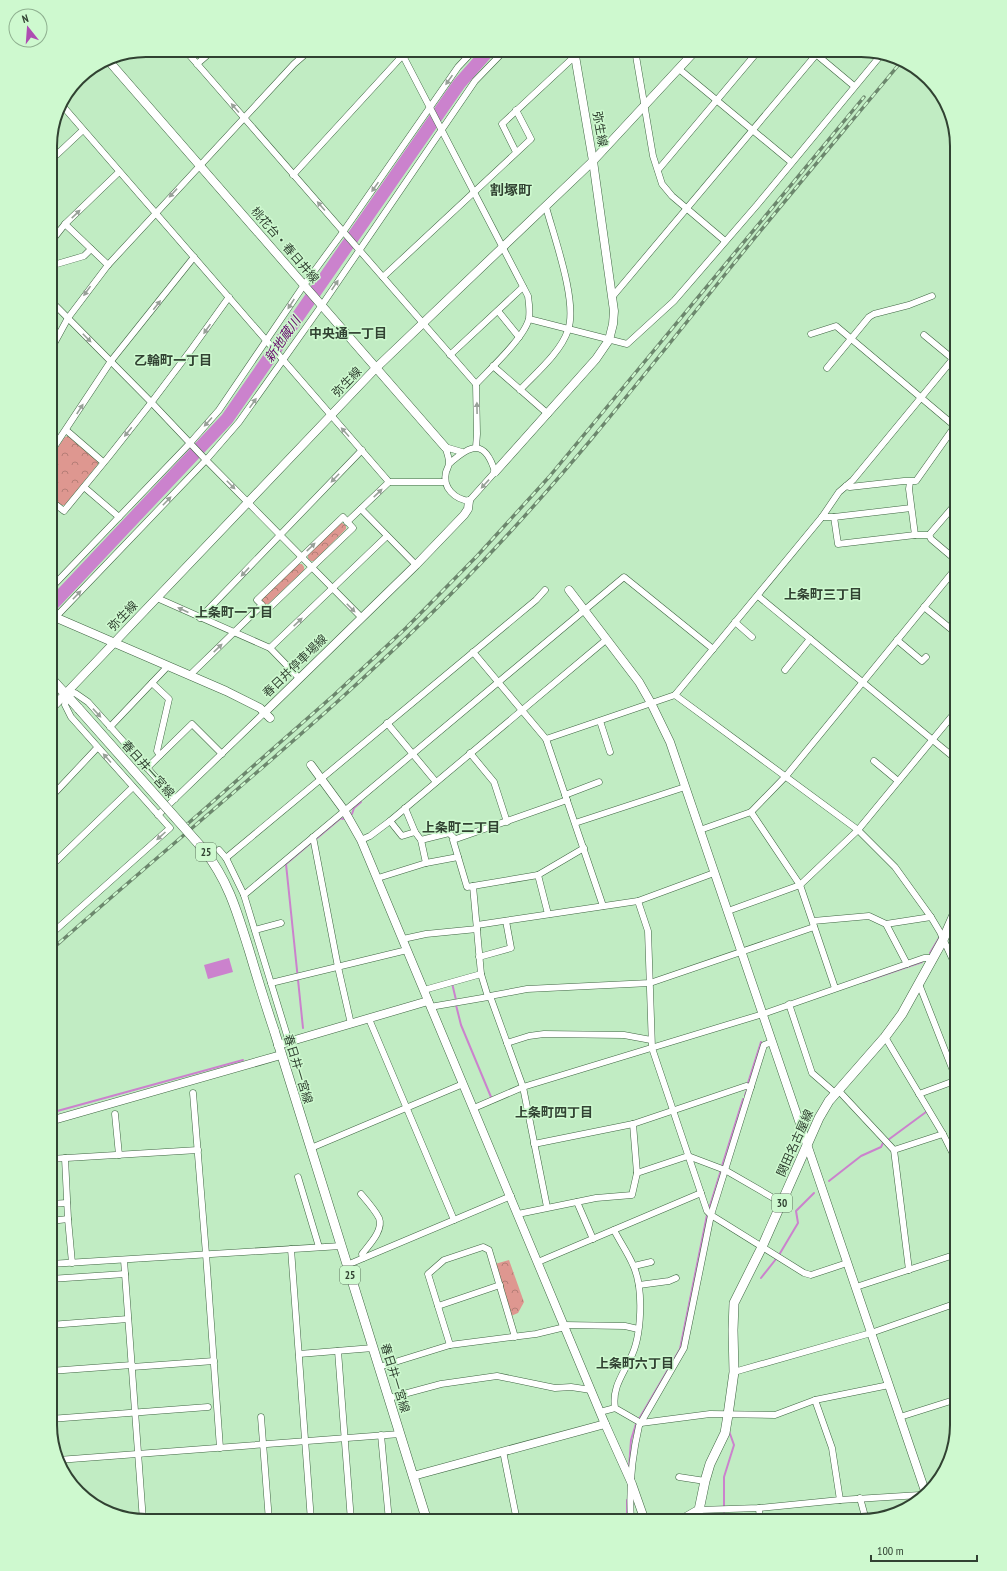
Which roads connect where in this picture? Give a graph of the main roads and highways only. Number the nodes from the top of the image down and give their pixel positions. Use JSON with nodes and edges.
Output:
{"nodes":[{"id":1,"x":57,"y":684,"type":"edge"},
{"id":2,"x":950,"y":924,"type":"edge"},
{"id":3,"x":425,"y":1514,"type":"edge"},
{"id":4,"x":692,"y":1514,"type":"edge"}],
"edges":[{"from":1,"to":3,"type":"main road","name":"春日井一宮線","number":"25","bridge":true},
{"from":2,"to":4,"type":"main road","name":"関田名古屋線","number":"30"}]}
